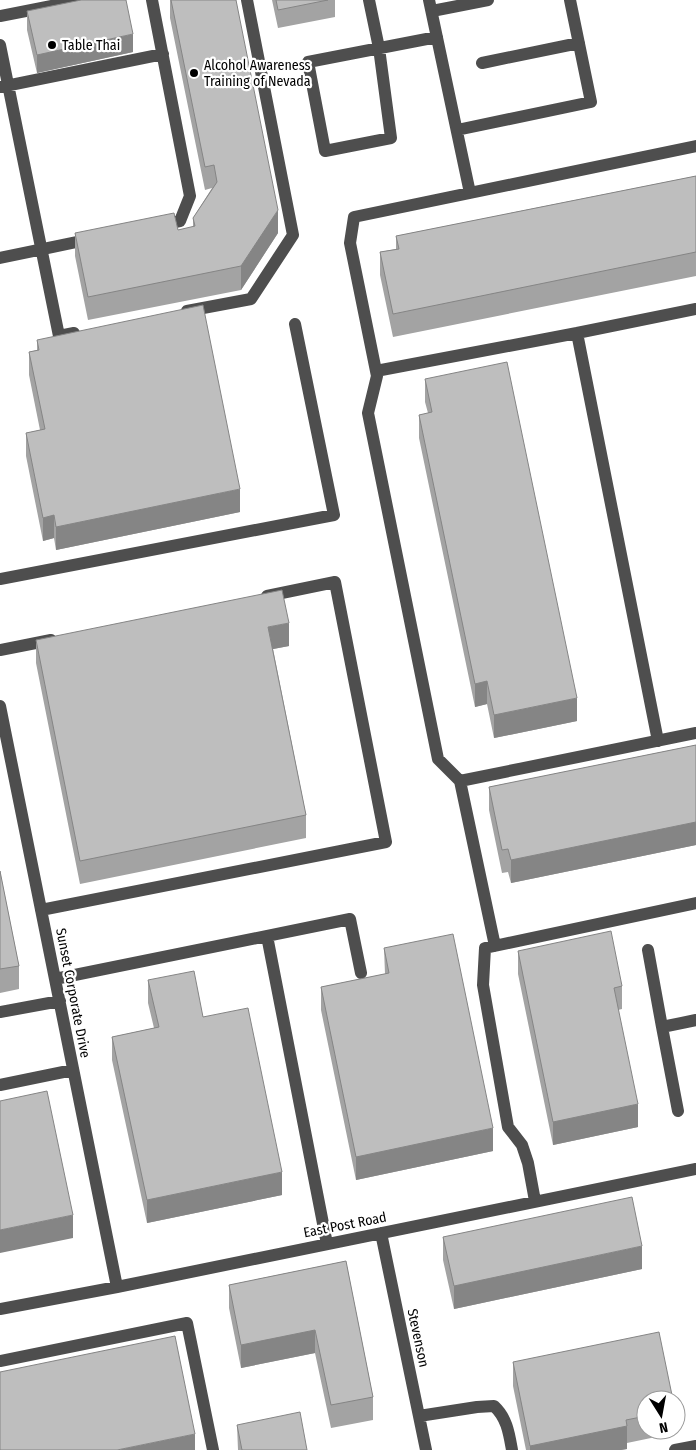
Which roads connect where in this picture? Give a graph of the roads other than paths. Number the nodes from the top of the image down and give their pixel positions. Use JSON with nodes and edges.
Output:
{"nodes":[{"id":1,"x":82,"y":0,"type":"edge"},
{"id":2,"x":152,"y":0,"type":"edge"},
{"id":3,"x":247,"y":0,"type":"edge"},
{"id":4,"x":369,"y":0,"type":"edge"},
{"id":5,"x":488,"y":0,"type":"edge"},
{"id":6,"x":570,"y":0,"type":"edge"},
{"id":7,"x":431,"y":6,"type":"edge"},
{"id":8,"x":0,"y":16,"type":"edge"},
{"id":9,"x":437,"y":37,"type":"junction"},
{"id":10,"x":579,"y":43,"type":"junction"},
{"id":11,"x":0,"y":45,"type":"edge"},
{"id":12,"x":379,"y":48,"type":"junction"},
{"id":13,"x":162,"y":54,"type":"junction"},
{"id":14,"x":482,"y":63,"type":"dead end"},
{"id":15,"x":4,"y":86,"type":"edge"},
{"id":16,"x":457,"y":130,"type":"junction"},
{"id":17,"x":696,"y":146,"type":"edge"},
{"id":18,"x":470,"y":193,"type":"junction"},
{"id":19,"x":152,"y":227,"type":"edge"},
{"id":20,"x":106,"y":236,"type":"edge"},
{"id":21,"x":41,"y":249,"type":"junction"},
{"id":22,"x":0,"y":258,"type":"edge"},
{"id":23,"x":696,"y":309,"type":"edge"},
{"id":24,"x":174,"y":314,"type":"edge"},
{"id":25,"x":295,"y":324,"type":"dead end"},
{"id":26,"x":88,"y":331,"type":"edge"},
{"id":27,"x":577,"y":333,"type":"junction"},
{"id":28,"x":376,"y":371,"type":"junction"},
{"id":29,"x":0,"y":579,"type":"edge"},
{"id":30,"x":258,"y":598,"type":"edge"},
{"id":31,"x":67,"y":636,"type":"edge"},
{"id":32,"x":0,"y":650,"type":"edge"},
{"id":33,"x":0,"y":706,"type":"edge"},
{"id":34,"x":696,"y":733,"type":"edge"},
{"id":35,"x":658,"y":741,"type":"junction"},
{"id":36,"x":460,"y":781,"type":"junction"},
{"id":37,"x":696,"y":903,"type":"edge"},
{"id":38,"x":41,"y":910,"type":"junction"},
{"id":39,"x":267,"y":936,"type":"junction"},
{"id":40,"x":495,"y":946,"type":"junction"},
{"id":41,"x":648,"y":950,"type":"dead end"},
{"id":42,"x":361,"y":974,"type":"dead end"},
{"id":43,"x":55,"y":979,"type":"junction"},
{"id":44,"x":60,"y":1001,"type":"junction"},
{"id":45,"x":0,"y":1012,"type":"edge"},
{"id":46,"x":696,"y":1020,"type":"edge"},
{"id":47,"x":662,"y":1027,"type":"junction"},
{"id":48,"x":73,"y":1070,"type":"junction"},
{"id":49,"x":0,"y":1085,"type":"edge"},
{"id":50,"x":678,"y":1111,"type":"dead end"},
{"id":51,"x":696,"y":1169,"type":"edge"},
{"id":52,"x":535,"y":1201,"type":"junction"},
{"id":53,"x":380,"y":1233,"type":"junction"},
{"id":54,"x":326,"y":1244,"type":"junction"},
{"id":55,"x":117,"y":1287,"type":"junction"},
{"id":56,"x":0,"y":1309,"type":"edge"},
{"id":57,"x":0,"y":1361,"type":"edge"},
{"id":58,"x":419,"y":1416,"type":"junction"},
{"id":59,"x":696,"y":1446,"type":"edge"},
{"id":60,"x":214,"y":1450,"type":"edge"},
{"id":61,"x":426,"y":1450,"type":"edge"},
{"id":62,"x":512,"y":1450,"type":"edge"},
{"id":63,"x":674,"y":1450,"type":"edge"}],
"edges":[{"from":1,"to":8,"type":"street"},
{"from":2,"to":13,"type":"street"},
{"from":3,"to":24,"type":"street"},
{"from":4,"to":12,"type":"street"},
{"from":5,"to":7,"type":"street"},
{"from":6,"to":10,"type":"street"},
{"from":7,"to":9,"type":"street"},
{"from":9,"to":12,"type":"street"},
{"from":9,"to":16,"type":"street"},
{"from":10,"to":14,"type":"street"},
{"from":10,"to":16,"type":"street"},
{"from":11,"to":15,"type":"street"},
{"from":12,"to":12,"type":"street"},
{"from":13,"to":15,"type":"street"},
{"from":13,"to":19,"type":"street"},
{"from":15,"to":21,"type":"street"},
{"from":16,"to":18,"type":"street"},
{"from":17,"to":18,"type":"street"},
{"from":18,"to":28,"type":"street"},
{"from":20,"to":21,"type":"street"},
{"from":21,"to":22,"type":"street"},
{"from":21,"to":26,"type":"street"},
{"from":23,"to":27,"type":"street"},
{"from":25,"to":29,"type":"street"},
{"from":27,"to":28,"type":"street"},
{"from":27,"to":35,"type":"street"},
{"from":28,"to":36,"type":"street"},
{"from":30,"to":38,"type":"street"},
{"from":31,"to":32,"type":"street"},
{"from":33,"to":38,"type":"street","name":"Sunset Corporate Drive"},
{"from":34,"to":35,"type":"street"},
{"from":35,"to":36,"type":"street"},
{"from":36,"to":40,"type":"street"},
{"from":37,"to":40,"type":"street"},
{"from":38,"to":43,"type":"street","name":"Sunset Corporate Drive"},
{"from":39,"to":42,"type":"street"},
{"from":39,"to":43,"type":"street"},
{"from":39,"to":54,"type":"street"},
{"from":40,"to":52,"type":"street"},
{"from":41,"to":47,"type":"street"},
{"from":43,"to":44,"type":"street","name":"Sunset Corporate Drive"},
{"from":44,"to":45,"type":"street"},
{"from":44,"to":48,"type":"street","name":"Sunset Corporate Drive"},
{"from":46,"to":47,"type":"street"},
{"from":47,"to":50,"type":"street"},
{"from":48,"to":49,"type":"street"},
{"from":48,"to":55,"type":"street","name":"Sunset Corporate Drive"},
{"from":51,"to":52,"type":"street","name":"East Post Road"},
{"from":52,"to":53,"type":"street","name":"East Post Road"},
{"from":53,"to":54,"type":"street","name":"East Post Road"},
{"from":53,"to":58,"type":"street","name":"Stevenson"},
{"from":54,"to":55,"type":"street","name":"East Post Road"},
{"from":55,"to":56,"type":"street","name":"East Post Road"},
{"from":57,"to":60,"type":"street"},
{"from":58,"to":61,"type":"street","name":"Stevenson"},
{"from":58,"to":62,"type":"street"},
{"from":59,"to":63,"type":"street"}]}
